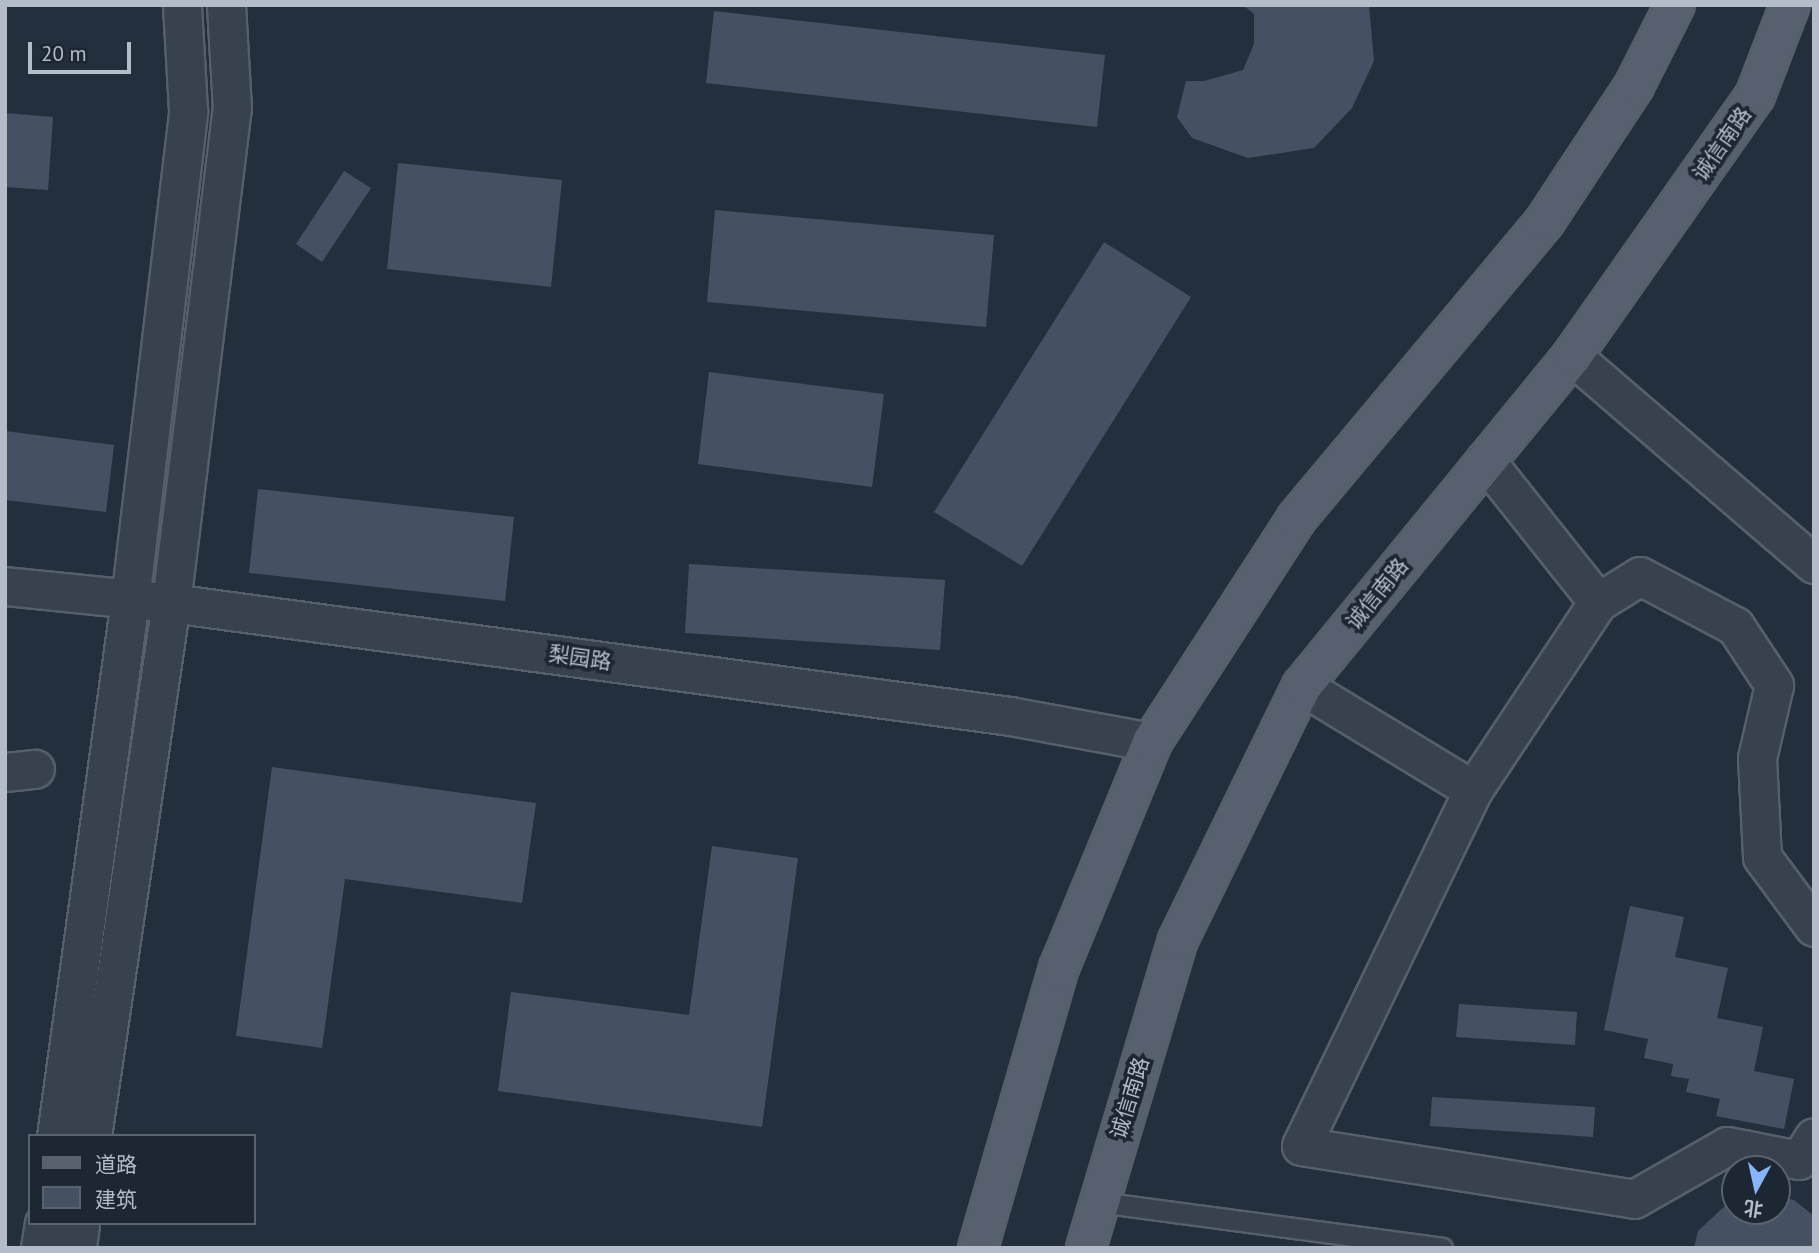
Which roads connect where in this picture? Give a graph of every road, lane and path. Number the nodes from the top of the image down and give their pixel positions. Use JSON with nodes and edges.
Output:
{"nodes":[{"id":1,"x":182,"y":5,"type":"edge"},
{"id":2,"x":226,"y":5,"type":"edge"},
{"id":3,"x":1675,"y":5,"type":"edge"},
{"id":4,"x":1790,"y":5,"type":"edge"},
{"id":5,"x":1572,"y":356,"type":"junction"},
{"id":6,"x":1485,"y":460,"type":"junction"},
{"id":7,"x":1814,"y":564,"type":"edge"},
{"id":8,"x":5,"y":586,"type":"edge"},
{"id":9,"x":130,"y":600,"type":"junction"},
{"id":10,"x":171,"y":603,"type":"junction"},
{"id":11,"x":1598,"y":603,"type":"junction"},
{"id":12,"x":1302,"y":686,"type":"junction"},
{"id":13,"x":1152,"y":742,"type":"junction"},
{"id":14,"x":1473,"y":790,"type":"junction"},
{"id":15,"x":1814,"y":927,"type":"edge"},
{"id":16,"x":56,"y":1134,"type":"edge"},
{"id":17,"x":92,"y":1134,"type":"edge"},
{"id":18,"x":1814,"y":1138,"type":"edge"},
{"id":19,"x":1100,"y":1202,"type":"junction"},
{"id":20,"x":44,"y":1225,"type":"edge"},
{"id":21,"x":80,"y":1225,"type":"edge"},
{"id":22,"x":40,"y":1248,"type":"edge"},
{"id":23,"x":77,"y":1248,"type":"edge"},
{"id":24,"x":978,"y":1248,"type":"edge"},
{"id":25,"x":1086,"y":1248,"type":"edge"},
{"id":26,"x":1442,"y":1248,"type":"edge"}],
"edges":[{"from":1,"to":9,"type":"street"},
{"from":2,"to":10,"type":"street"},
{"from":3,"to":13,"type":"main road"},
{"from":4,"to":5,"type":"main road","name":"诚信南路"},
{"from":5,"to":6,"type":"main road","name":"诚信南路"},
{"from":5,"to":7,"type":"street"},
{"from":6,"to":11,"type":"street"},
{"from":6,"to":12,"type":"main road","name":"诚信南路"},
{"from":8,"to":9,"type":"street","name":"梨园路"},
{"from":9,"to":10,"type":"street","name":"梨园路"},
{"from":9,"to":16,"type":"street"},
{"from":10,"to":13,"type":"street","name":"梨园路"},
{"from":10,"to":17,"type":"street"},
{"from":11,"to":14,"type":"street"},
{"from":11,"to":15,"type":"street"},
{"from":12,"to":14,"type":"street"},
{"from":12,"to":19,"type":"main road","name":"诚信南路"},
{"from":13,"to":24,"type":"main road"},
{"from":14,"to":18,"type":"street"},
{"from":19,"to":25,"type":"main road","name":"诚信南路"},
{"from":19,"to":26,"type":"lane"},
{"from":20,"to":22,"type":"street"},
{"from":21,"to":23,"type":"street"}]}
